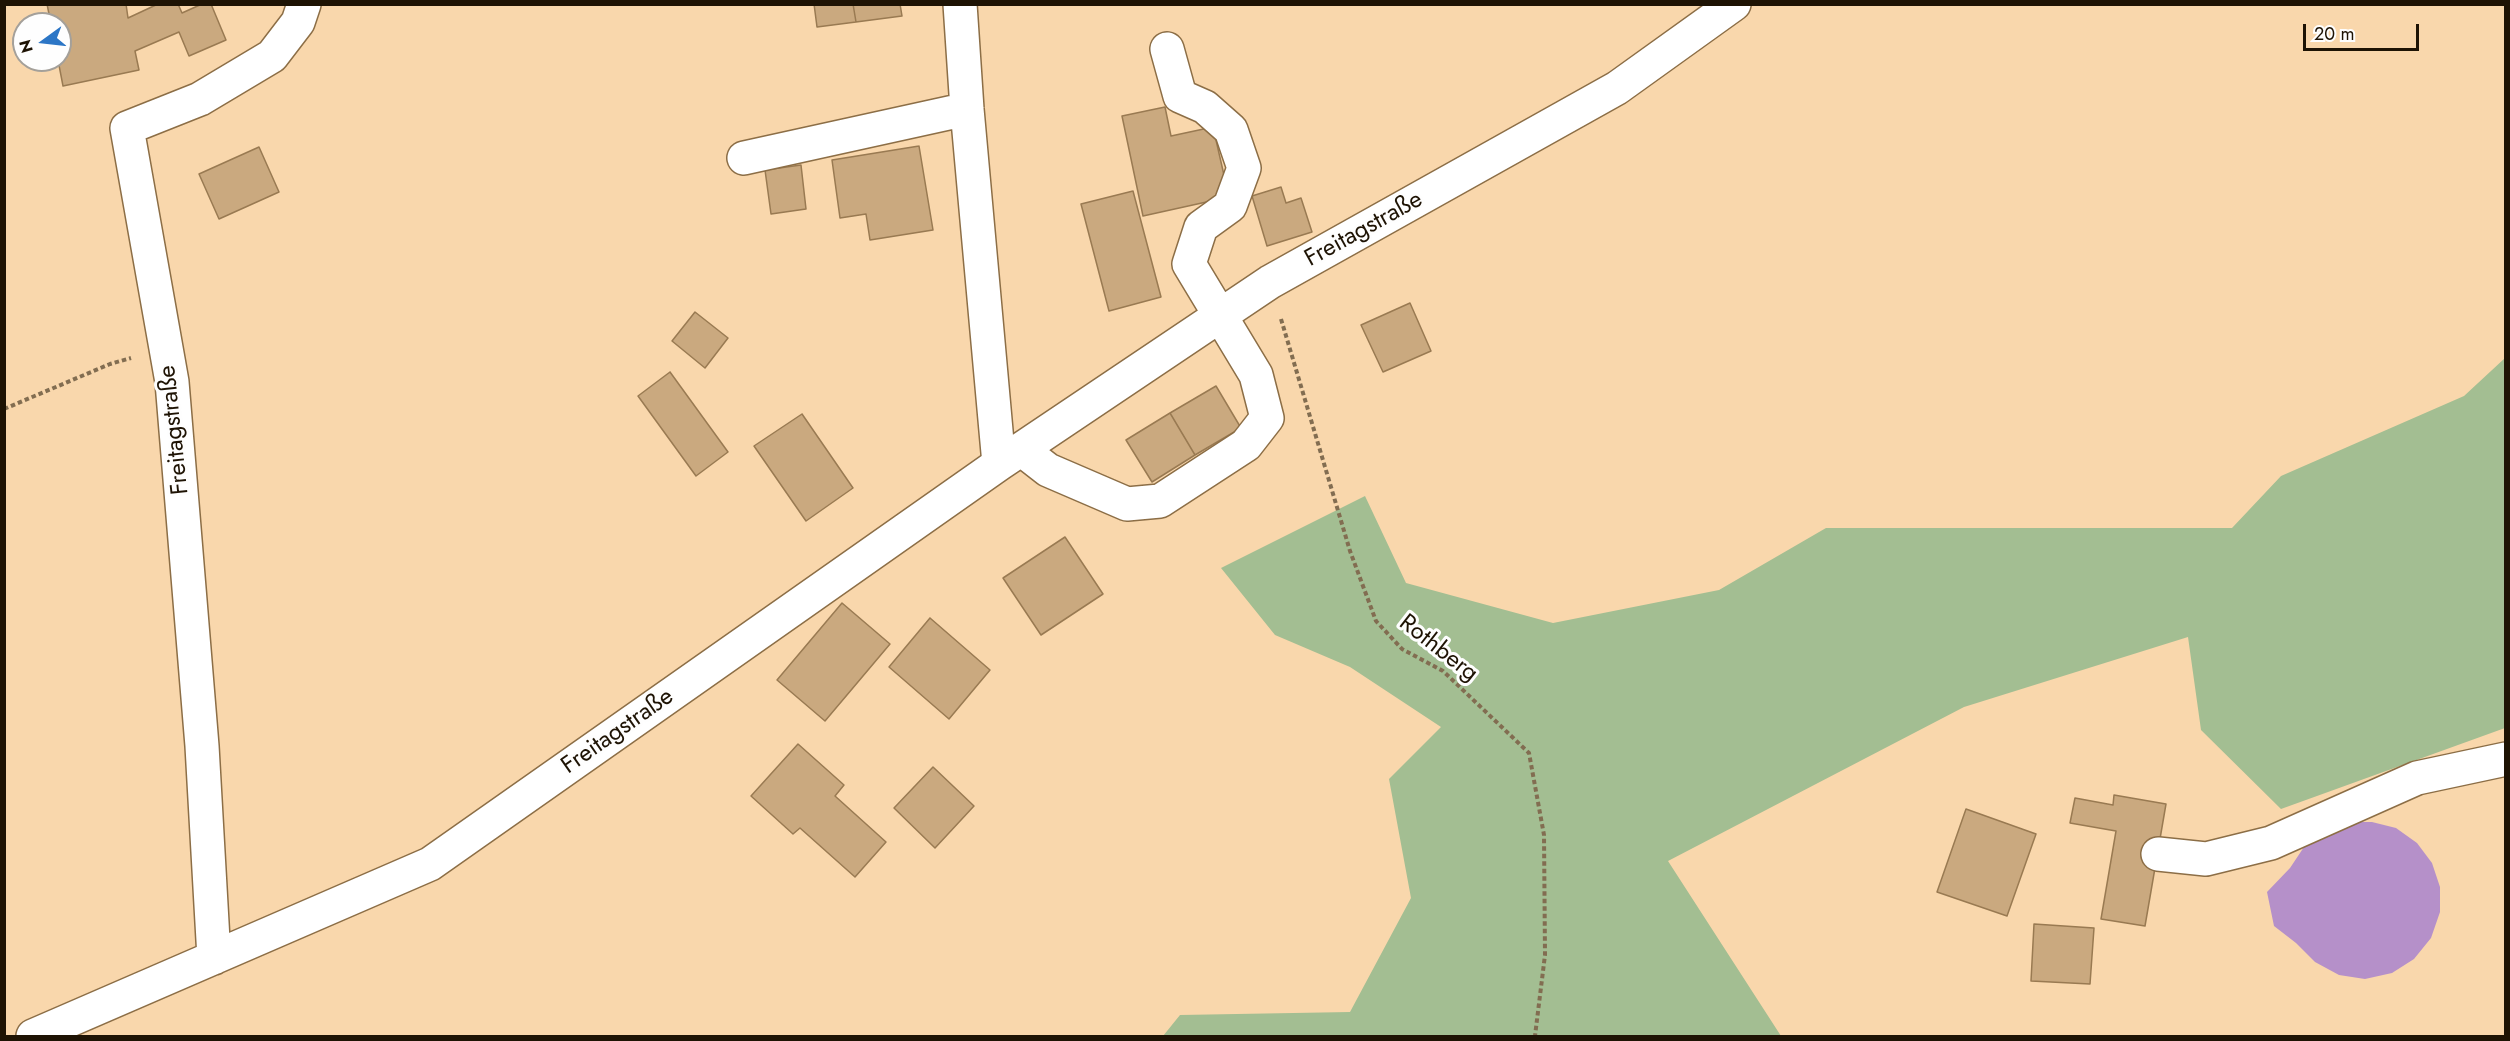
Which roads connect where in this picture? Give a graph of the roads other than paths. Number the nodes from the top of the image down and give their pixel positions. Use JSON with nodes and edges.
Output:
{"nodes":[{"id":1,"x":304,"y":4,"type":"edge"},
{"id":2,"x":960,"y":4,"type":"edge"},
{"id":3,"x":1734,"y":4,"type":"edge"},
{"id":4,"x":1167,"y":49,"type":"dead end"},
{"id":5,"x":967,"y":109,"type":"junction"},
{"id":6,"x":744,"y":158,"type":"dead end"},
{"id":7,"x":1220,"y":315,"type":"junction"},
{"id":8,"x":1010,"y":457,"type":"junction"},
{"id":9,"x":2505,"y":759,"type":"edge"},
{"id":10,"x":2158,"y":854,"type":"dead end"},
{"id":11,"x":214,"y":958,"type":"junction"},
{"id":12,"x":33,"y":1036,"type":"edge"}],
"edges":[{"from":1,"to":11,"type":"street","name":"Freitagstraße"},
{"from":2,"to":5,"type":"street"},
{"from":3,"to":7,"type":"street","name":"Freitagstraße"},
{"from":4,"to":7,"type":"street"},
{"from":5,"to":6,"type":"street"},
{"from":5,"to":8,"type":"street"},
{"from":7,"to":8,"type":"street","name":"Freitagstraße"},
{"from":7,"to":8,"type":"street"},
{"from":8,"to":11,"type":"street","name":"Freitagstraße"},
{"from":9,"to":10,"type":"street"},
{"from":11,"to":12,"type":"street","name":"Freitagstraße"}]}
